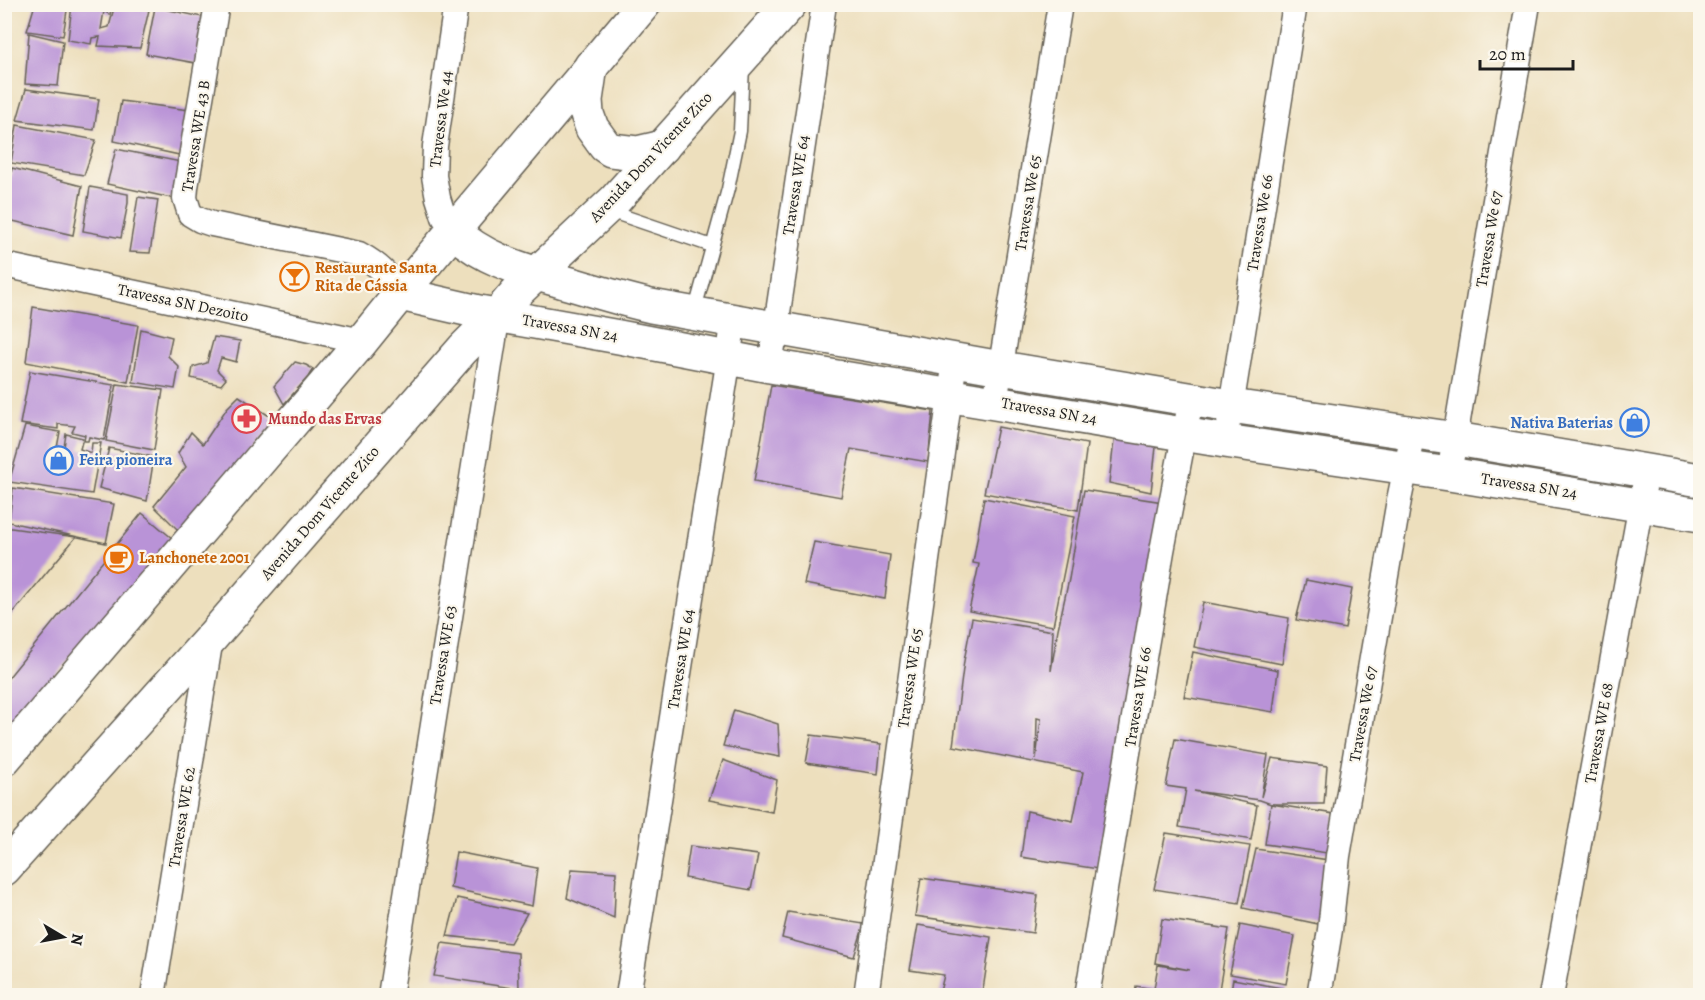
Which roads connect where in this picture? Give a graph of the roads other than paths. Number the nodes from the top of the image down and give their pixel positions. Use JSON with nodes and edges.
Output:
{"nodes":[{"id":1,"x":218,"y":4,"type":"edge"},
{"id":2,"x":456,"y":4,"type":"edge"},
{"id":3,"x":644,"y":4,"type":"edge"},
{"id":4,"x":790,"y":4,"type":"edge"},
{"id":5,"x":824,"y":4,"type":"edge"},
{"id":6,"x":1060,"y":4,"type":"edge"},
{"id":7,"x":1295,"y":4,"type":"edge"},
{"id":8,"x":1528,"y":4,"type":"edge"},
{"id":9,"x":744,"y":56,"type":"junction"},
{"id":10,"x":591,"y":66,"type":"junction"},
{"id":11,"x":663,"y":147,"type":"junction"},
{"id":12,"x":606,"y":210,"type":"junction"},
{"id":13,"x":453,"y":231,"type":"junction"},
{"id":14,"x":712,"y":246,"type":"junction"},
{"id":15,"x":4,"y":265,"type":"edge"},
{"id":16,"x":537,"y":274,"type":"junction"},
{"id":17,"x":400,"y":294,"type":"junction"},
{"id":18,"x":498,"y":314,"type":"junction"},
{"id":19,"x":694,"y":314,"type":"junction"},
{"id":20,"x":733,"y":321,"type":"junction"},
{"id":21,"x":775,"y":329,"type":"junction"},
{"id":22,"x":362,"y":341,"type":"junction"},
{"id":23,"x":729,"y":357,"type":"junction"},
{"id":24,"x":955,"y":360,"type":"junction"},
{"id":25,"x":770,"y":366,"type":"junction"},
{"id":26,"x":1001,"y":368,"type":"junction"},
{"id":27,"x":950,"y":396,"type":"junction"},
{"id":28,"x":1191,"y":399,"type":"junction"},
{"id":29,"x":995,"y":402,"type":"junction"},
{"id":30,"x":1231,"y":406,"type":"junction"},
{"id":31,"x":1413,"y":433,"type":"junction"},
{"id":32,"x":1185,"y":434,"type":"junction"},
{"id":33,"x":1456,"y":439,"type":"junction"},
{"id":34,"x":1225,"y":441,"type":"junction"},
{"id":35,"x":1406,"y":468,"type":"junction"},
{"id":36,"x":1647,"y":471,"type":"junction"},
{"id":37,"x":1449,"y":474,"type":"junction"},
{"id":38,"x":1700,"y":477,"type":"edge"},
{"id":39,"x":1641,"y":504,"type":"junction"},
{"id":40,"x":1696,"y":514,"type":"edge"},
{"id":41,"x":211,"y":638,"type":"junction"},
{"id":42,"x":4,"y":759,"type":"edge"},
{"id":43,"x":4,"y":869,"type":"edge"},
{"id":44,"x":153,"y":996,"type":"edge"},
{"id":45,"x":390,"y":996,"type":"edge"},
{"id":46,"x":628,"y":996,"type":"edge"},
{"id":47,"x":866,"y":996,"type":"edge"},
{"id":48,"x":1087,"y":996,"type":"edge"},
{"id":49,"x":1319,"y":996,"type":"edge"},
{"id":50,"x":1551,"y":996,"type":"edge"}],
"edges":[{"from":1,"to":17,"type":"street","name":"Travessa WE 43 B"},
{"from":2,"to":13,"type":"street","name":"Travessa We 44"},
{"from":3,"to":10,"type":"main road"},
{"from":4,"to":9,"type":"main road","name":"Avenida Dom Vicente Zico"},
{"from":5,"to":21,"type":"street","name":"Travessa WE 64"},
{"from":6,"to":26,"type":"street","name":"Travessa We 65"},
{"from":7,"to":30,"type":"street","name":"Travessa We 66"},
{"from":8,"to":33,"type":"street","name":"Travessa We 67"},
{"from":9,"to":11,"type":"main road","name":"Avenida Dom Vicente Zico"},
{"from":9,"to":14,"type":"lane"},
{"from":10,"to":11,"type":"main road"},
{"from":10,"to":13,"type":"main road"},
{"from":11,"to":12,"type":"main road","name":"Avenida Dom Vicente Zico"},
{"from":12,"to":14,"type":"lane"},
{"from":12,"to":16,"type":"main road","name":"Avenida Dom Vicente Zico"},
{"from":13,"to":16,"type":"main road","name":"Travessa SN 24"},
{"from":13,"to":17,"type":"main road"},
{"from":14,"to":19,"type":"lane"},
{"from":15,"to":22,"type":"street","name":"Travessa SN Dezoito"},
{"from":16,"to":18,"type":"main road","name":"Avenida Dom Vicente Zico"},
{"from":16,"to":19,"type":"main road","name":"Travessa SN 24"},
{"from":17,"to":18,"type":"main road","name":"Travessa SN 24"},
{"from":17,"to":22,"type":"main road"},
{"from":18,"to":23,"type":"main road","name":"Travessa SN 24"},
{"from":18,"to":41,"type":"main road","name":"Avenida Dom Vicente Zico"},
{"from":18,"to":45,"type":"street","name":"Travessa WE 63"},
{"from":19,"to":20,"type":"main road","name":"Travessa SN 24"},
{"from":20,"to":21,"type":"main road","name":"Travessa SN 24"},
{"from":20,"to":23,"type":"street","name":"Travessa WE 64"},
{"from":21,"to":24,"type":"main road","name":"Travessa SN 24"},
{"from":21,"to":25,"type":"street","name":"Travessa WE 64"},
{"from":22,"to":42,"type":"main road"},
{"from":23,"to":25,"type":"main road","name":"Travessa SN 24"},
{"from":23,"to":46,"type":"street","name":"Travessa WE 64"},
{"from":24,"to":26,"type":"main road","name":"Travessa SN 24"},
{"from":24,"to":27,"type":"street","name":"Travessa WE 65"},
{"from":25,"to":27,"type":"main road","name":"Travessa SN 24"},
{"from":26,"to":28,"type":"main road","name":"Travessa SN 24"},
{"from":26,"to":29,"type":"street","name":"Travessa We 65"},
{"from":27,"to":29,"type":"main road","name":"Travessa SN 24"},
{"from":27,"to":47,"type":"street","name":"Travessa WE 65"},
{"from":28,"to":30,"type":"main road","name":"Travessa SN 24"},
{"from":28,"to":32,"type":"street","name":"Travessa WE 66"},
{"from":29,"to":32,"type":"main road","name":"Travessa SN 24"},
{"from":30,"to":31,"type":"main road","name":"Travessa SN 24"},
{"from":30,"to":34,"type":"street","name":"Travessa We 66"},
{"from":31,"to":33,"type":"main road","name":"Travessa SN 24"},
{"from":31,"to":35,"type":"street","name":"Travessa We 67"},
{"from":32,"to":34,"type":"main road","name":"Travessa SN 24"},
{"from":32,"to":48,"type":"street","name":"Travessa WE 66"},
{"from":33,"to":36,"type":"main road","name":"Travessa SN 24"},
{"from":33,"to":37,"type":"street","name":"Travessa We 67"},
{"from":34,"to":35,"type":"main road","name":"Travessa SN 24"},
{"from":35,"to":37,"type":"main road","name":"Travessa SN 24"},
{"from":35,"to":49,"type":"street","name":"Travessa We 67"},
{"from":36,"to":38,"type":"main road","name":"Travessa SN 24"},
{"from":36,"to":39,"type":"street","name":"Travessa WE 68"},
{"from":37,"to":39,"type":"main road","name":"Travessa SN 24"},
{"from":38,"to":40,"type":"street"},
{"from":39,"to":40,"type":"main road","name":"Travessa SN 24"},
{"from":39,"to":50,"type":"street","name":"Travessa WE 68"},
{"from":41,"to":43,"type":"main road","name":"Avenida Dom Vicente Zico"},
{"from":41,"to":44,"type":"street","name":"Travessa WE 62"}]}
